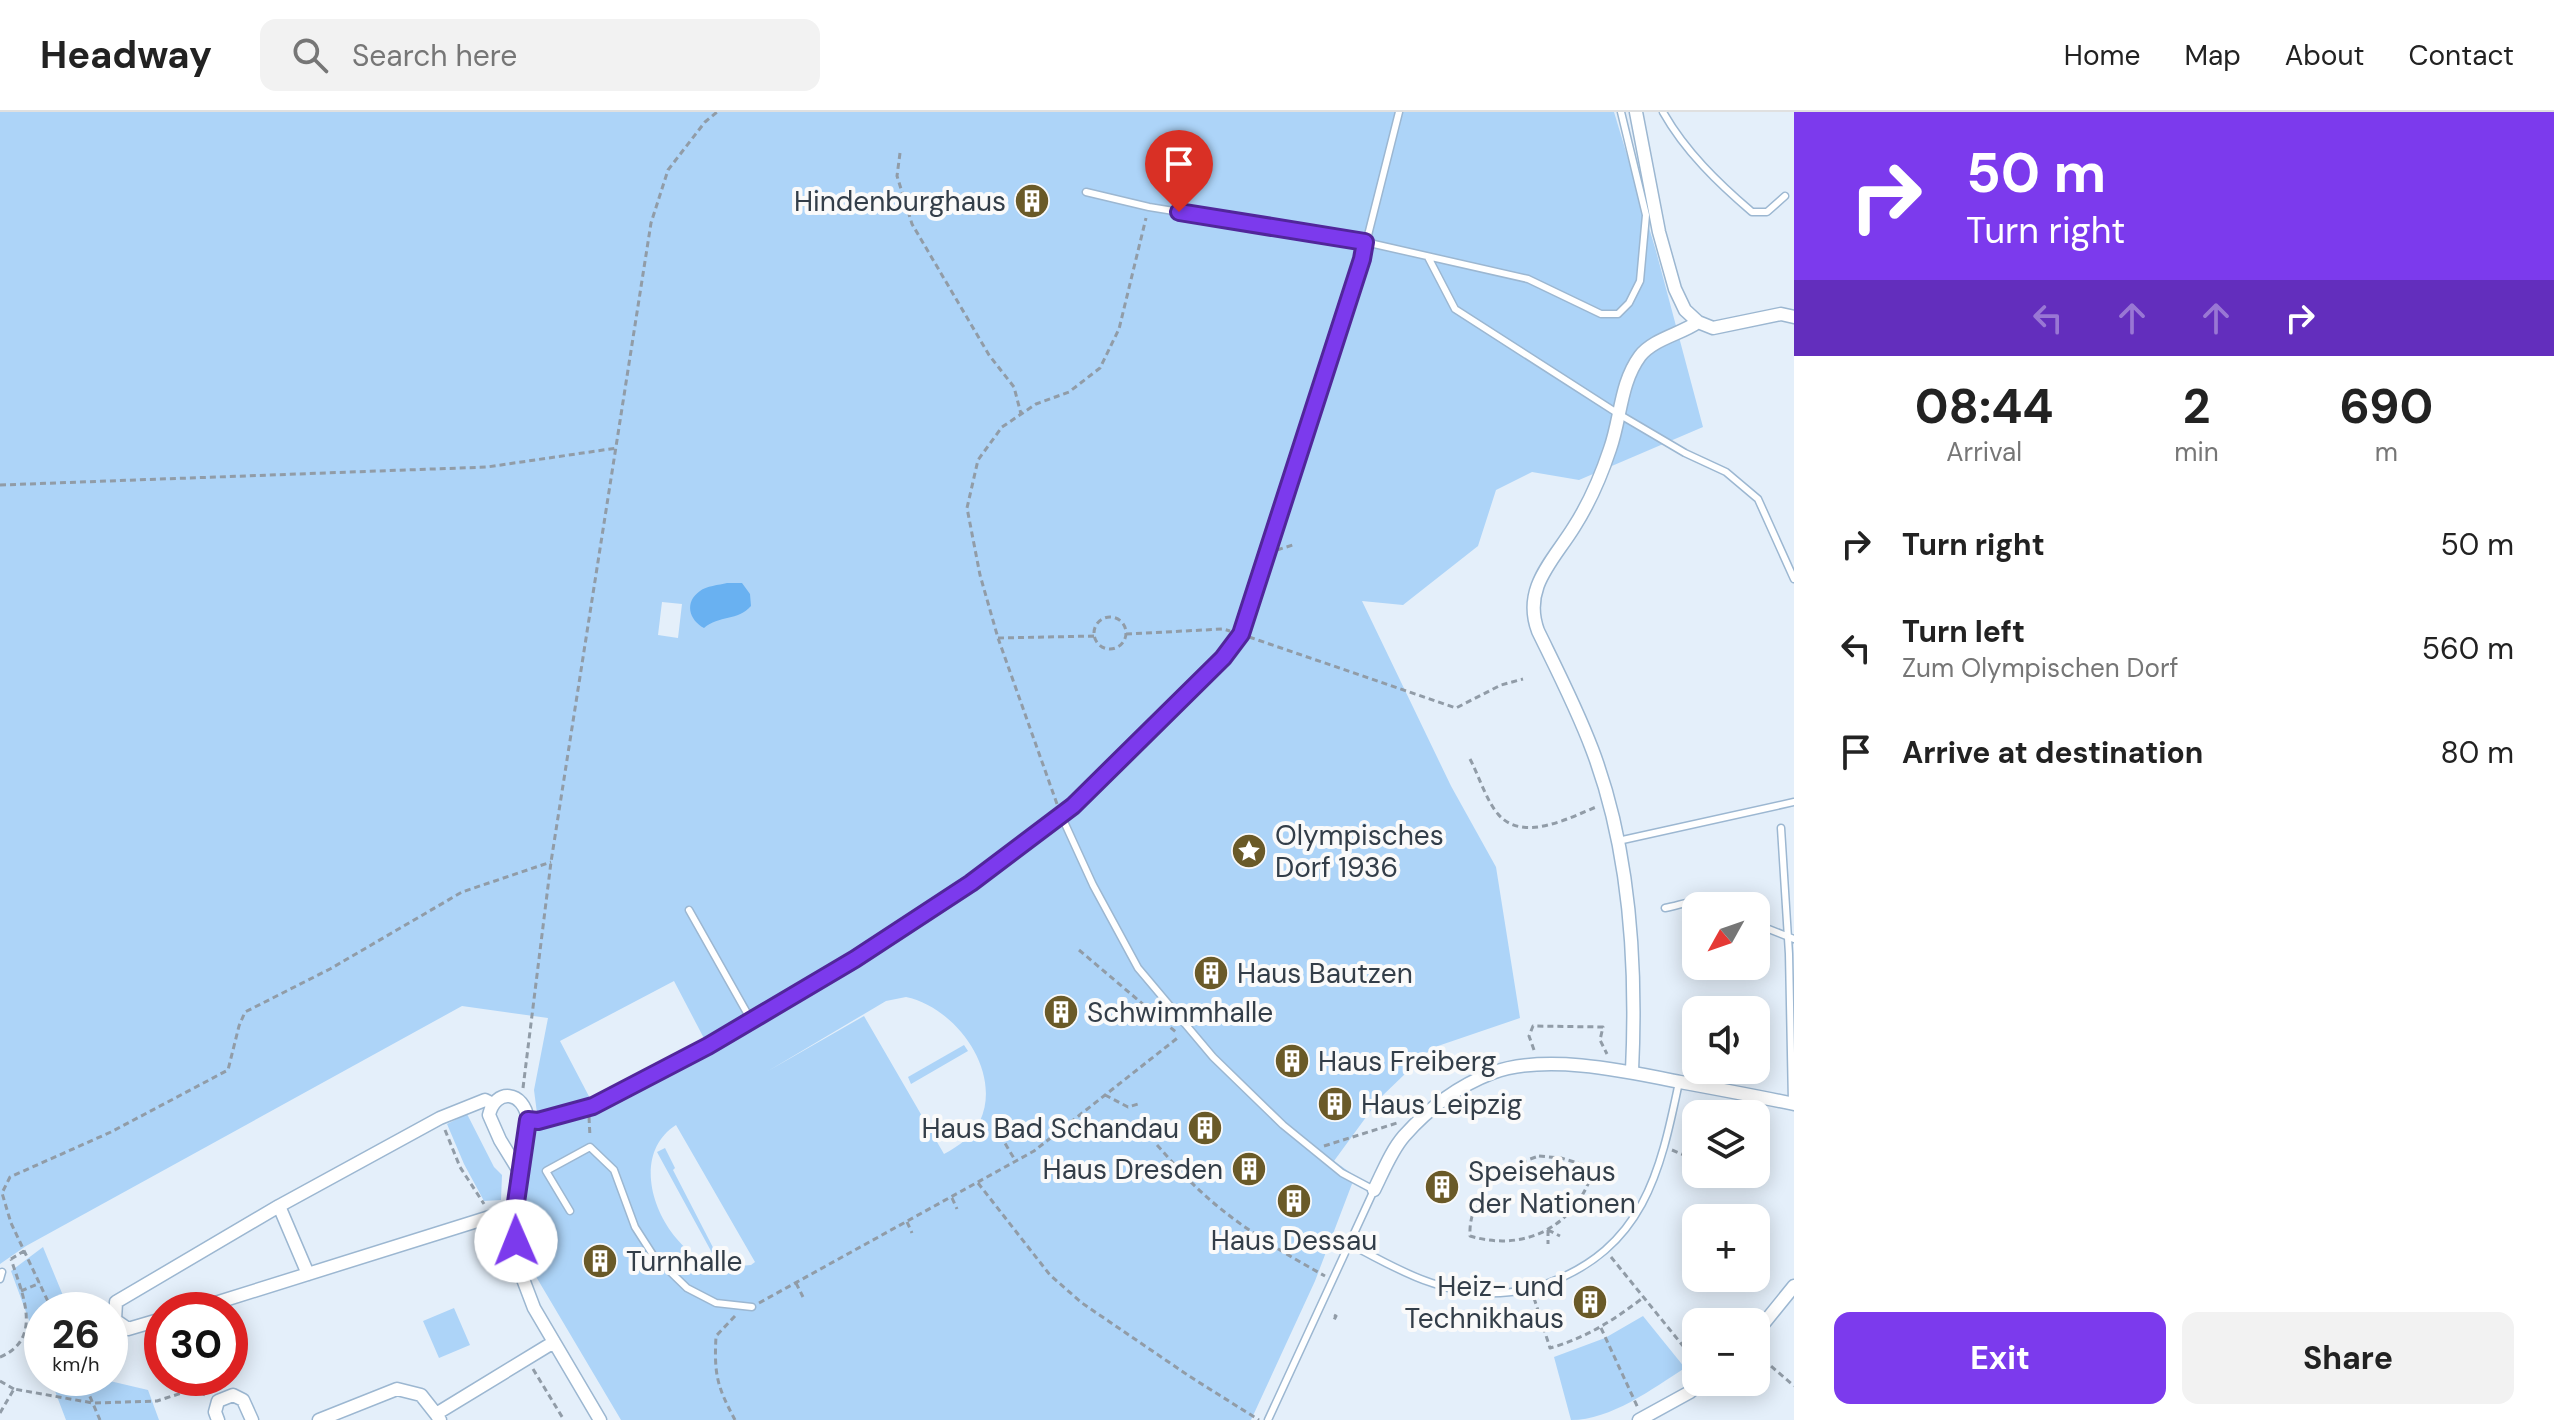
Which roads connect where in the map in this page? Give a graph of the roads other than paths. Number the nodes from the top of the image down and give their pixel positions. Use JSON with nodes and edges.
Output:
{"nodes":[{"id":1,"x":1399,"y":112,"type":"edge"},
{"id":2,"x":1621,"y":112,"type":"edge"},
{"id":3,"x":1636,"y":112,"type":"edge"},
{"id":4,"x":1663,"y":112,"type":"edge"},
{"id":5,"x":1086,"y":192,"type":"dead end"},
{"id":6,"x":1785,"y":196,"type":"dead end"},
{"id":7,"x":1365,"y":242,"type":"junction"},
{"id":8,"x":1428,"y":257,"type":"junction"},
{"id":9,"x":1794,"y":317,"type":"edge"},
{"id":10,"x":1698,"y":322,"type":"junction"},
{"id":11,"x":1617,"y":413,"type":"junction"},
{"id":12,"x":1794,"y":579,"type":"edge"},
{"id":13,"x":1794,"y":802,"type":"edge"},
{"id":14,"x":1061,"y":815,"type":"junction"},
{"id":15,"x":1781,"y":828,"type":"dead end"},
{"id":16,"x":1617,"y":842,"type":"junction"},
{"id":17,"x":1682,"y":905,"type":"edge"},
{"id":18,"x":1665,"y":908,"type":"dead end"},
{"id":19,"x":689,"y":910,"type":"dead end"},
{"id":20,"x":1770,"y":930,"type":"edge"},
{"id":21,"x":1794,"y":939,"type":"edge"},
{"id":22,"x":751,"y":1020,"type":"junction"},
{"id":23,"x":1632,"y":1071,"type":"junction"},
{"id":24,"x":1679,"y":1082,"type":"junction"},
{"id":25,"x":493,"y":1104,"type":"junction"},
{"id":26,"x":1793,"y":1104,"type":"edge"},
{"id":27,"x":528,"y":1120,"type":"junction"},
{"id":28,"x":519,"y":1171,"type":"junction"},
{"id":29,"x":1374,"y":1190,"type":"junction"},
{"id":30,"x":279,"y":1206,"type":"junction"},
{"id":31,"x":570,"y":1211,"type":"dead end"},
{"id":32,"x":514,"y":1216,"type":"junction"},
{"id":33,"x":1349,"y":1244,"type":"junction"},
{"id":34,"x":308,"y":1274,"type":"junction"},
{"id":35,"x":1794,"y":1286,"type":"edge"},
{"id":36,"x":248,"y":1293,"type":"edge"},
{"id":37,"x":752,"y":1307,"type":"road end"},
{"id":38,"x":1770,"y":1316,"type":"edge"},
{"id":39,"x":144,"y":1324,"type":"edge"},
{"id":40,"x":554,"y":1342,"type":"junction"},
{"id":41,"x":1683,"y":1396,"type":"edge"},
{"id":42,"x":438,"y":1417,"type":"edge"},
{"id":43,"x":1642,"y":1419,"type":"edge"},
{"id":44,"x":218,"y":1420,"type":"edge"},
{"id":45,"x":252,"y":1420,"type":"edge"},
{"id":46,"x":319,"y":1420,"type":"edge"},
{"id":47,"x":600,"y":1420,"type":"edge"},
{"id":48,"x":1268,"y":1420,"type":"edge"}],
"edges":[{"from":1,"to":7,"type":"lane"},
{"from":2,"to":8,"type":"lane"},
{"from":3,"to":10,"type":"street"},
{"from":4,"to":6,"type":"lane"},
{"from":5,"to":7,"type":"lane"},
{"from":7,"to":8,"type":"lane"},
{"from":7,"to":14,"type":"lane"},
{"from":8,"to":11,"type":"lane"},
{"from":9,"to":10,"type":"street"},
{"from":10,"to":11,"type":"street"},
{"from":11,"to":12,"type":"lane"},
{"from":11,"to":16,"type":"street"},
{"from":13,"to":16,"type":"lane"},
{"from":14,"to":22,"type":"lane"},
{"from":14,"to":29,"type":"lane"},
{"from":15,"to":26,"type":"lane"},
{"from":16,"to":23,"type":"street"},
{"from":17,"to":18,"type":"lane"},
{"from":19,"to":22,"type":"lane"},
{"from":20,"to":21,"type":"lane"},
{"from":22,"to":27,"type":"lane"},
{"from":23,"to":24,"type":"street"},
{"from":23,"to":29,"type":"street"},
{"from":24,"to":26,"type":"street"},
{"from":24,"to":33,"type":"lane"},
{"from":25,"to":27,"type":"street"},
{"from":25,"to":28,"type":"street"},
{"from":25,"to":30,"type":"street"},
{"from":27,"to":28,"type":"street"},
{"from":28,"to":32,"type":"street"},
{"from":29,"to":33,"type":"lane"},
{"from":30,"to":34,"type":"street"},
{"from":30,"to":39,"type":"street"},
{"from":31,"to":37,"type":"lane"},
{"from":32,"to":34,"type":"street"},
{"from":32,"to":40,"type":"street"},
{"from":33,"to":48,"type":"lane"},
{"from":34,"to":36,"type":"street"},
{"from":35,"to":38,"type":"street"},
{"from":40,"to":42,"type":"street"},
{"from":40,"to":47,"type":"street"},
{"from":41,"to":43,"type":"street"},
{"from":42,"to":46,"type":"street"},
{"from":44,"to":45,"type":"street"}]}
